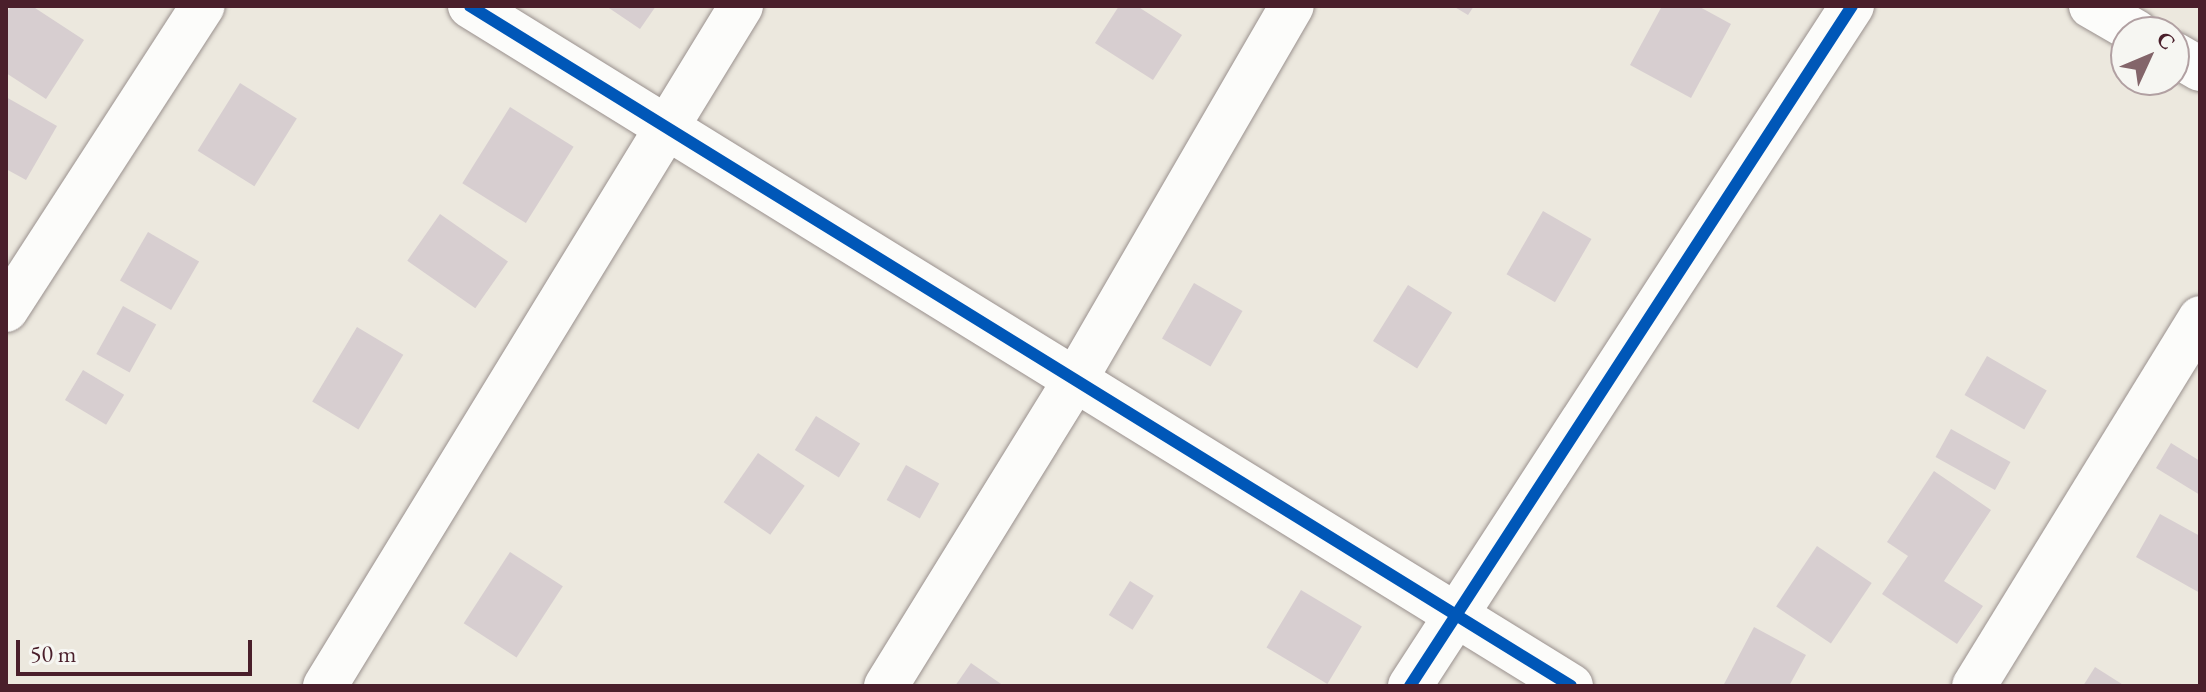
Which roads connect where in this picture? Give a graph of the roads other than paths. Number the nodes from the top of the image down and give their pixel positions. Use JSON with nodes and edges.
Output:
{"nodes":[{"id":1,"x":203,"y":6,"type":"edge"},
{"id":2,"x":470,"y":6,"type":"edge"},
{"id":3,"x":741,"y":6,"type":"edge"},
{"id":4,"x":1292,"y":6,"type":"edge"},
{"id":5,"x":1852,"y":6,"type":"edge"},
{"id":6,"x":2091,"y":6,"type":"edge"},
{"id":7,"x":2110,"y":17,"type":"edge"},
{"id":8,"x":668,"y":128,"type":"junction"},
{"id":9,"x":6,"y":310,"type":"edge"},
{"id":10,"x":2200,"y":318,"type":"edge"},
{"id":11,"x":1075,"y":380,"type":"junction"},
{"id":12,"x":1454,"y":614,"type":"junction"},
{"id":13,"x":325,"y":686,"type":"edge"},
{"id":14,"x":886,"y":686,"type":"edge"},
{"id":15,"x":1410,"y":686,"type":"edge"},
{"id":16,"x":1571,"y":686,"type":"edge"},
{"id":17,"x":1974,"y":686,"type":"edge"}],
"edges":[{"from":1,"to":9,"type":"street"},
{"from":2,"to":8,"type":"street"},
{"from":3,"to":8,"type":"street"},
{"from":4,"to":11,"type":"street"},
{"from":5,"to":12,"type":"street"},
{"from":6,"to":7,"type":"street"},
{"from":8,"to":11,"type":"street"},
{"from":8,"to":13,"type":"street"},
{"from":10,"to":17,"type":"street"},
{"from":11,"to":12,"type":"street"},
{"from":11,"to":14,"type":"street"},
{"from":12,"to":15,"type":"street"},
{"from":12,"to":16,"type":"street"}]}
